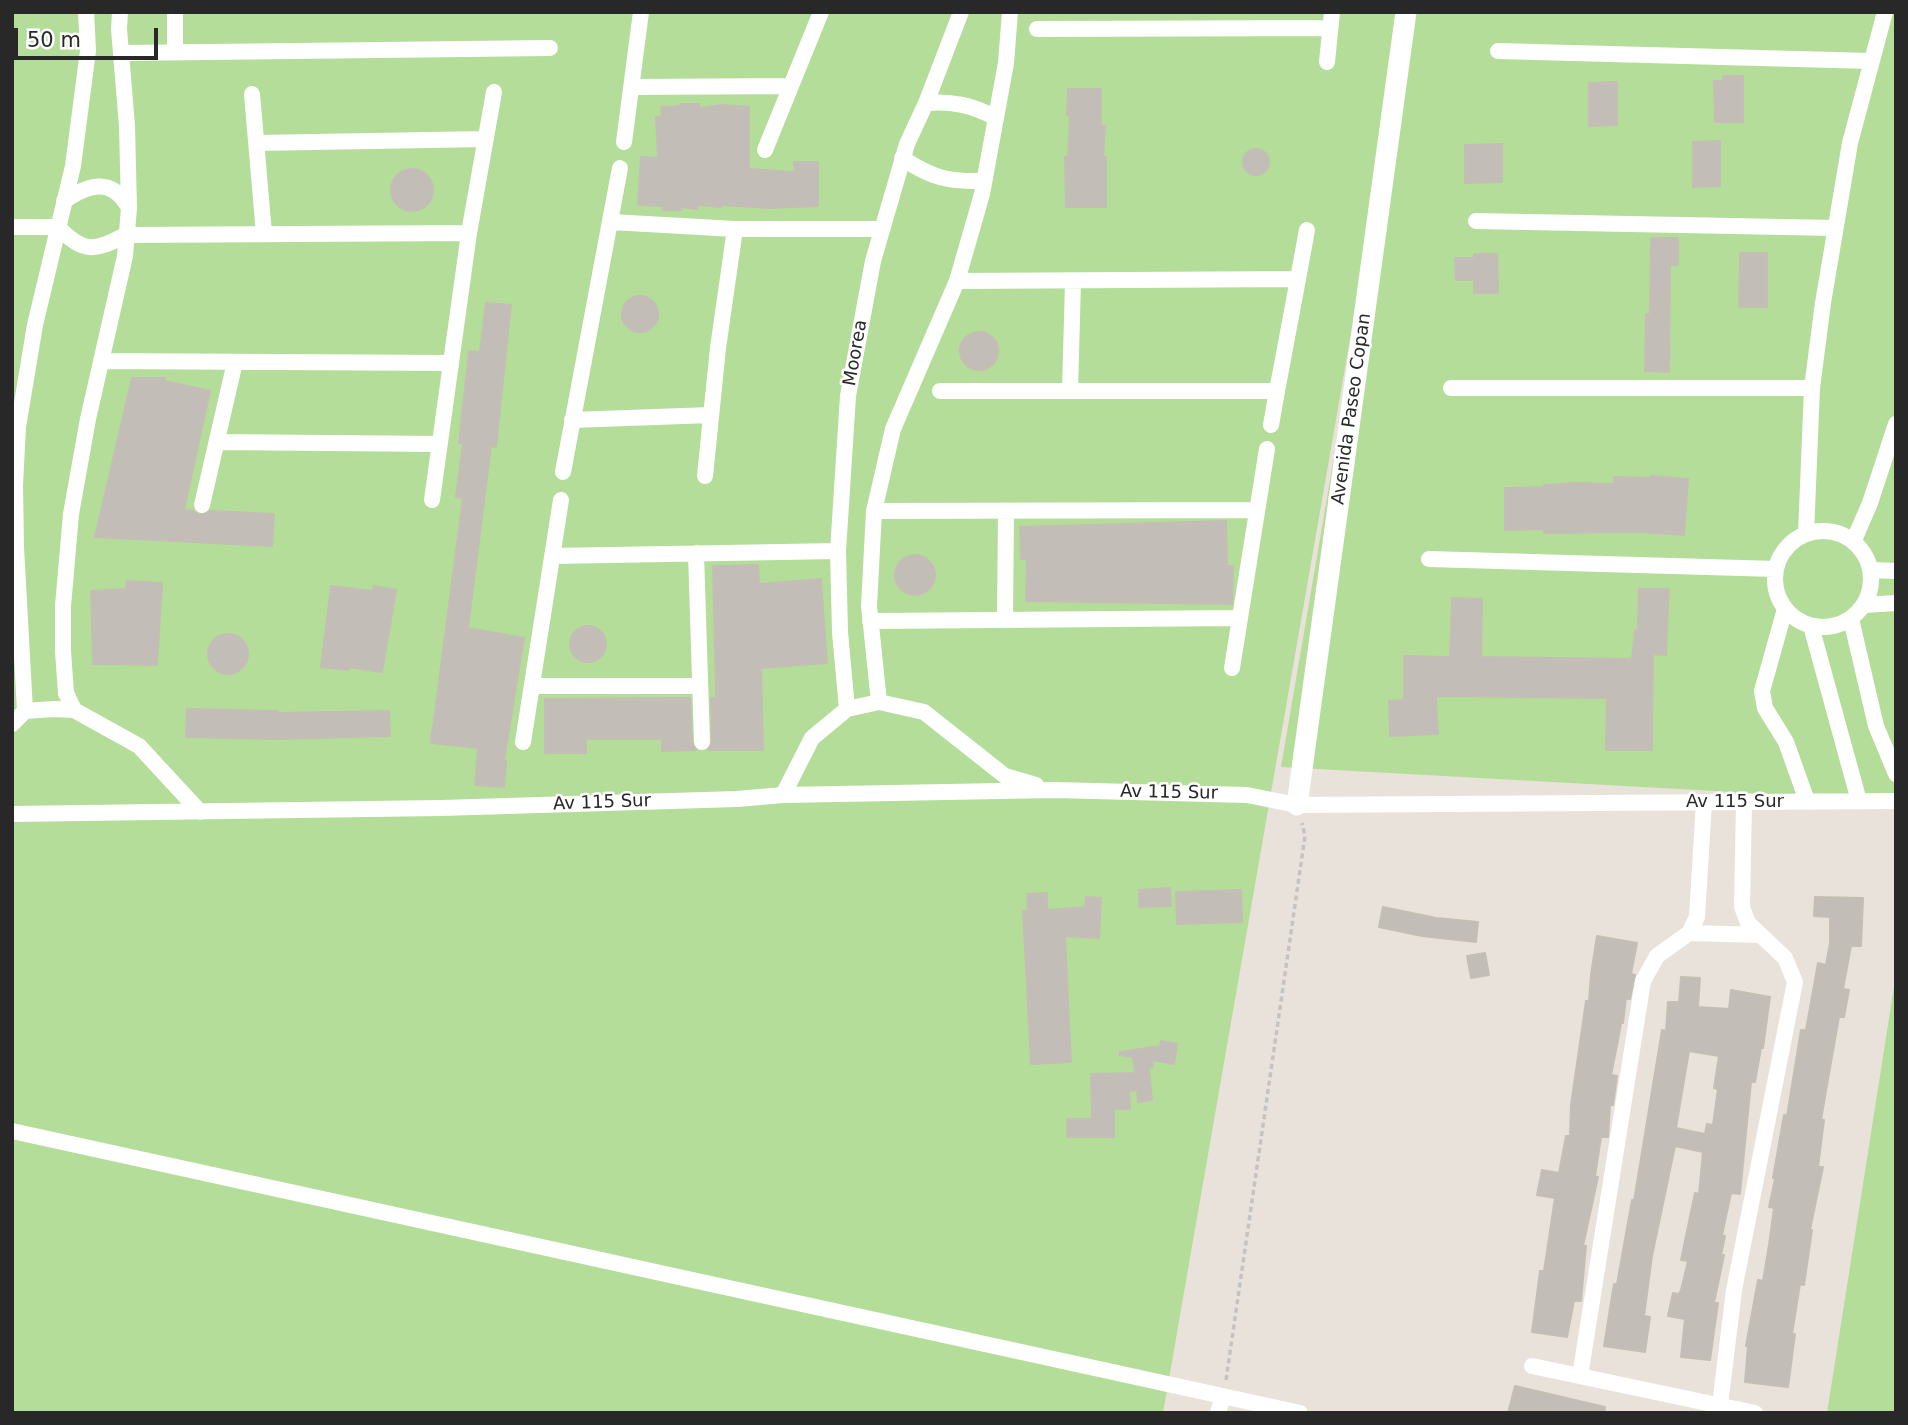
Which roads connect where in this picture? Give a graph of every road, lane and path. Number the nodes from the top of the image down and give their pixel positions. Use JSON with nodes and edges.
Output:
{"nodes":[{"id":1,"x":86,"y":12,"type":"edge"},
{"id":2,"x":120,"y":12,"type":"edge"},
{"id":3,"x":175,"y":12,"type":"edge"},
{"id":4,"x":641,"y":12,"type":"edge"},
{"id":5,"x":821,"y":12,"type":"edge"},
{"id":6,"x":961,"y":12,"type":"edge"},
{"id":7,"x":1010,"y":12,"type":"edge"},
{"id":8,"x":1124,"y":12,"type":"edge"},
{"id":9,"x":1406,"y":12,"type":"edge"},
{"id":10,"x":1885,"y":12,"type":"edge"},
{"id":11,"x":1331,"y":20,"type":"edge"},
{"id":12,"x":1037,"y":29,"type":"dead end"},
{"id":13,"x":1124,"y":29,"type":"junction"},
{"id":14,"x":550,"y":48,"type":"dead end"},
{"id":15,"x":1498,"y":51,"type":"dead end"},
{"id":16,"x":175,"y":52,"type":"junction"},
{"id":17,"x":122,"y":53,"type":"junction"},
{"id":18,"x":1871,"y":61,"type":"junction"},
{"id":19,"x":1327,"y":62,"type":"dead end"},
{"id":20,"x":631,"y":86,"type":"junction"},
{"id":21,"x":791,"y":86,"type":"junction"},
{"id":22,"x":494,"y":92,"type":"dead end"},
{"id":23,"x":252,"y":94,"type":"dead end"},
{"id":24,"x":926,"y":103,"type":"junction"},
{"id":25,"x":996,"y":118,"type":"junction"},
{"id":26,"x":486,"y":139,"type":"junction"},
{"id":27,"x":624,"y":142,"type":"dead end"},
{"id":28,"x":256,"y":143,"type":"junction"},
{"id":29,"x":765,"y":150,"type":"dead end"},
{"id":30,"x":902,"y":158,"type":"junction"},
{"id":31,"x":620,"y":168,"type":"dead end"},
{"id":32,"x":984,"y":181,"type":"junction"},
{"id":33,"x":64,"y":201,"type":"junction"},
{"id":34,"x":129,"y":208,"type":"junction"},
{"id":35,"x":1476,"y":221,"type":"dead end"},
{"id":36,"x":611,"y":222,"type":"junction"},
{"id":37,"x":12,"y":227,"type":"edge"},
{"id":38,"x":58,"y":227,"type":"junction"},
{"id":39,"x":1835,"y":228,"type":"junction"},
{"id":40,"x":735,"y":229,"type":"junction"},
{"id":41,"x":882,"y":229,"type":"junction"},
{"id":42,"x":1307,"y":230,"type":"dead end"},
{"id":43,"x":469,"y":233,"type":"junction"},
{"id":44,"x":264,"y":234,"type":"junction"},
{"id":45,"x":125,"y":235,"type":"junction"},
{"id":46,"x":1298,"y":279,"type":"junction"},
{"id":47,"x":957,"y":282,"type":"junction"},
{"id":48,"x":1073,"y":282,"type":"junction"},
{"id":49,"x":102,"y":361,"type":"junction"},
{"id":50,"x":236,"y":362,"type":"junction"},
{"id":51,"x":451,"y":363,"type":"junction"},
{"id":52,"x":1451,"y":388,"type":"dead end"},
{"id":53,"x":1812,"y":388,"type":"junction"},
{"id":54,"x":940,"y":391,"type":"dead end"},
{"id":55,"x":1070,"y":391,"type":"junction"},
{"id":56,"x":1277,"y":391,"type":"junction"},
{"id":57,"x":711,"y":415,"type":"junction"},
{"id":58,"x":572,"y":420,"type":"junction"},
{"id":59,"x":1896,"y":424,"type":"edge"},
{"id":60,"x":1271,"y":425,"type":"dead end"},
{"id":61,"x":217,"y":442,"type":"junction"},
{"id":62,"x":439,"y":444,"type":"junction"},
{"id":63,"x":1266,"y":449,"type":"dead end"},
{"id":64,"x":563,"y":472,"type":"dead end"},
{"id":65,"x":705,"y":476,"type":"dead end"},
{"id":66,"x":432,"y":500,"type":"dead end"},
{"id":67,"x":561,"y":500,"type":"dead end"},
{"id":68,"x":202,"y":505,"type":"dead end"},
{"id":69,"x":1257,"y":510,"type":"junction"},
{"id":70,"x":874,"y":511,"type":"junction"},
{"id":71,"x":1006,"y":512,"type":"junction"},
{"id":72,"x":1806,"y":534,"type":"junction"},
{"id":73,"x":1854,"y":540,"type":"junction"},
{"id":74,"x":838,"y":551,"type":"junction"},
{"id":75,"x":696,"y":553,"type":"junction"},
{"id":76,"x":552,"y":556,"type":"junction"},
{"id":77,"x":1429,"y":559,"type":"dead end"},
{"id":78,"x":1776,"y":569,"type":"junction"},
{"id":79,"x":1872,"y":570,"type":"junction"},
{"id":80,"x":1896,"y":571,"type":"edge"},
{"id":81,"x":1896,"y":603,"type":"edge"},
{"id":82,"x":1864,"y":605,"type":"junction"},
{"id":83,"x":1785,"y":609,"type":"junction"},
{"id":84,"x":1240,"y":618,"type":"junction"},
{"id":85,"x":1851,"y":619,"type":"junction"},
{"id":86,"x":1005,"y":620,"type":"junction"},
{"id":87,"x":1811,"y":626,"type":"junction"},
{"id":88,"x":871,"y":627,"type":"junction"},
{"id":89,"x":840,"y":632,"type":"junction"},
{"id":90,"x":1232,"y":668,"type":"dead end"},
{"id":91,"x":700,"y":685,"type":"junction"},
{"id":92,"x":532,"y":686,"type":"junction"},
{"id":93,"x":879,"y":702,"type":"junction"},
{"id":94,"x":847,"y":709,"type":"junction"},
{"id":95,"x":74,"y":710,"type":"junction"},
{"id":96,"x":25,"y":711,"type":"junction"},
{"id":97,"x":12,"y":724,"type":"edge"},
{"id":98,"x":702,"y":741,"type":"dead end"},
{"id":99,"x":523,"y":742,"type":"dead end"},
{"id":100,"x":1896,"y":774,"type":"edge"},
{"id":101,"x":1055,"y":790,"type":"junction"},
{"id":102,"x":783,"y":795,"type":"junction"},
{"id":103,"x":1807,"y":801,"type":"junction"},
{"id":104,"x":1858,"y":801,"type":"junction"},
{"id":105,"x":1896,"y":801,"type":"edge"},
{"id":106,"x":1704,"y":802,"type":"junction"},
{"id":107,"x":1744,"y":802,"type":"junction"},
{"id":108,"x":1297,"y":805,"type":"junction"},
{"id":109,"x":200,"y":811,"type":"junction"},
{"id":110,"x":12,"y":814,"type":"edge"},
{"id":111,"x":1689,"y":933,"type":"junction"},
{"id":112,"x":1761,"y":935,"type":"junction"},
{"id":113,"x":12,"y":1131,"type":"edge"},
{"id":114,"x":1532,"y":1366,"type":"dead end"},
{"id":115,"x":1580,"y":1376,"type":"junction"},
{"id":116,"x":1223,"y":1396,"type":"junction"},
{"id":117,"x":1720,"y":1405,"type":"junction"},
{"id":118,"x":1218,"y":1413,"type":"edge"},
{"id":119,"x":1302,"y":1413,"type":"edge"},
{"id":120,"x":1755,"y":1413,"type":"edge"}],
"edges":[{"from":1,"to":33,"type":"street"},
{"from":2,"to":17,"type":"street"},
{"from":3,"to":16,"type":"street"},
{"from":4,"to":20,"type":"street"},
{"from":5,"to":21,"type":"street"},
{"from":6,"to":24,"type":"street","name":"Moorea"},
{"from":7,"to":25,"type":"street"},
{"from":8,"to":13,"type":"street"},
{"from":9,"to":108,"type":"main road","name":"Avenida Paseo Copan"},
{"from":10,"to":18,"type":"street"},
{"from":11,"to":13,"type":"street"},
{"from":11,"to":19,"type":"street"},
{"from":12,"to":13,"type":"street"},
{"from":14,"to":16,"type":"street"},
{"from":15,"to":18,"type":"street"},
{"from":16,"to":17,"type":"street"},
{"from":17,"to":34,"type":"street"},
{"from":18,"to":39,"type":"street"},
{"from":20,"to":21,"type":"street"},
{"from":20,"to":27,"type":"street"},
{"from":21,"to":29,"type":"street"},
{"from":22,"to":26,"type":"street"},
{"from":23,"to":28,"type":"street"},
{"from":24,"to":25,"type":"street"},
{"from":24,"to":30,"type":"street","name":"Moorea"},
{"from":25,"to":32,"type":"street"},
{"from":26,"to":28,"type":"street"},
{"from":26,"to":43,"type":"street"},
{"from":28,"to":44,"type":"street"},
{"from":30,"to":32,"type":"street"},
{"from":30,"to":41,"type":"street","name":"Moorea"},
{"from":31,"to":36,"type":"street"},
{"from":32,"to":47,"type":"street"},
{"from":33,"to":34,"type":"street"},
{"from":33,"to":38,"type":"street"},
{"from":34,"to":45,"type":"street"},
{"from":35,"to":39,"type":"street"},
{"from":36,"to":40,"type":"street"},
{"from":36,"to":58,"type":"street"},
{"from":37,"to":38,"type":"street"},
{"from":38,"to":45,"type":"street"},
{"from":38,"to":96,"type":"street"},
{"from":39,"to":53,"type":"street"},
{"from":40,"to":41,"type":"street"},
{"from":40,"to":57,"type":"street"},
{"from":41,"to":74,"type":"street","name":"Moorea"},
{"from":42,"to":46,"type":"street"},
{"from":43,"to":44,"type":"street"},
{"from":43,"to":51,"type":"street"},
{"from":44,"to":45,"type":"street"},
{"from":45,"to":49,"type":"street"},
{"from":46,"to":48,"type":"street"},
{"from":46,"to":56,"type":"street"},
{"from":47,"to":48,"type":"street"},
{"from":47,"to":70,"type":"street"},
{"from":48,"to":55,"type":"street"},
{"from":49,"to":50,"type":"street"},
{"from":49,"to":95,"type":"street"},
{"from":50,"to":51,"type":"street"},
{"from":50,"to":61,"type":"street"},
{"from":51,"to":62,"type":"street"},
{"from":52,"to":53,"type":"street"},
{"from":53,"to":72,"type":"street"},
{"from":54,"to":55,"type":"street"},
{"from":55,"to":56,"type":"street"},
{"from":56,"to":60,"type":"street"},
{"from":57,"to":58,"type":"street"},
{"from":57,"to":65,"type":"street"},
{"from":58,"to":64,"type":"street"},
{"from":59,"to":73,"type":"street"},
{"from":61,"to":62,"type":"street"},
{"from":61,"to":68,"type":"street"},
{"from":62,"to":66,"type":"street"},
{"from":63,"to":69,"type":"street"},
{"from":67,"to":76,"type":"street"},
{"from":69,"to":71,"type":"street"},
{"from":69,"to":84,"type":"street"},
{"from":70,"to":71,"type":"street"},
{"from":70,"to":88,"type":"street"},
{"from":71,"to":86,"type":"street"},
{"from":72,"to":73,"type":"street"},
{"from":72,"to":78,"type":"street"},
{"from":73,"to":79,"type":"street"},
{"from":74,"to":75,"type":"street"},
{"from":74,"to":89,"type":"street","name":"Moorea"},
{"from":75,"to":76,"type":"street"},
{"from":75,"to":91,"type":"street"},
{"from":76,"to":92,"type":"street"},
{"from":77,"to":78,"type":"street"},
{"from":78,"to":83,"type":"street"},
{"from":79,"to":80,"type":"street"},
{"from":79,"to":82,"type":"street"},
{"from":81,"to":82,"type":"street"},
{"from":82,"to":85,"type":"street"},
{"from":83,"to":87,"type":"street"},
{"from":83,"to":103,"type":"street"},
{"from":84,"to":86,"type":"street"},
{"from":84,"to":90,"type":"street"},
{"from":85,"to":87,"type":"street"},
{"from":85,"to":100,"type":"street"},
{"from":86,"to":88,"type":"street"},
{"from":87,"to":104,"type":"street"},
{"from":88,"to":89,"type":"street"},
{"from":88,"to":93,"type":"street"},
{"from":89,"to":94,"type":"street","name":"Moorea"},
{"from":91,"to":92,"type":"street"},
{"from":91,"to":98,"type":"street"},
{"from":92,"to":99,"type":"street"},
{"from":93,"to":94,"type":"street"},
{"from":93,"to":101,"type":"street"},
{"from":94,"to":102,"type":"street"},
{"from":95,"to":96,"type":"street"},
{"from":95,"to":109,"type":"street"},
{"from":96,"to":97,"type":"street"},
{"from":101,"to":102,"type":"street","name":"Av 115 Sur"},
{"from":101,"to":108,"type":"street","name":"Av 115 Sur"},
{"from":102,"to":109,"type":"street","name":"Av 115 Sur"},
{"from":103,"to":104,"type":"street","name":"Av 115 Sur"},
{"from":103,"to":107,"type":"street","name":"Av 115 Sur"},
{"from":104,"to":105,"type":"street","name":"Av 115 Sur"},
{"from":106,"to":107,"type":"street","name":"Av 115 Sur"},
{"from":106,"to":108,"type":"street","name":"Av 115 Sur"},
{"from":106,"to":111,"type":"street"},
{"from":107,"to":112,"type":"street"},
{"from":108,"to":116,"type":"path"},
{"from":109,"to":110,"type":"street","name":"Av 115 Sur"},
{"from":111,"to":112,"type":"street"},
{"from":111,"to":115,"type":"street"},
{"from":112,"to":117,"type":"street"},
{"from":113,"to":116,"type":"street"},
{"from":114,"to":115,"type":"street"},
{"from":115,"to":117,"type":"street"},
{"from":116,"to":118,"type":"street"},
{"from":116,"to":119,"type":"street"},
{"from":117,"to":120,"type":"street"}]}
